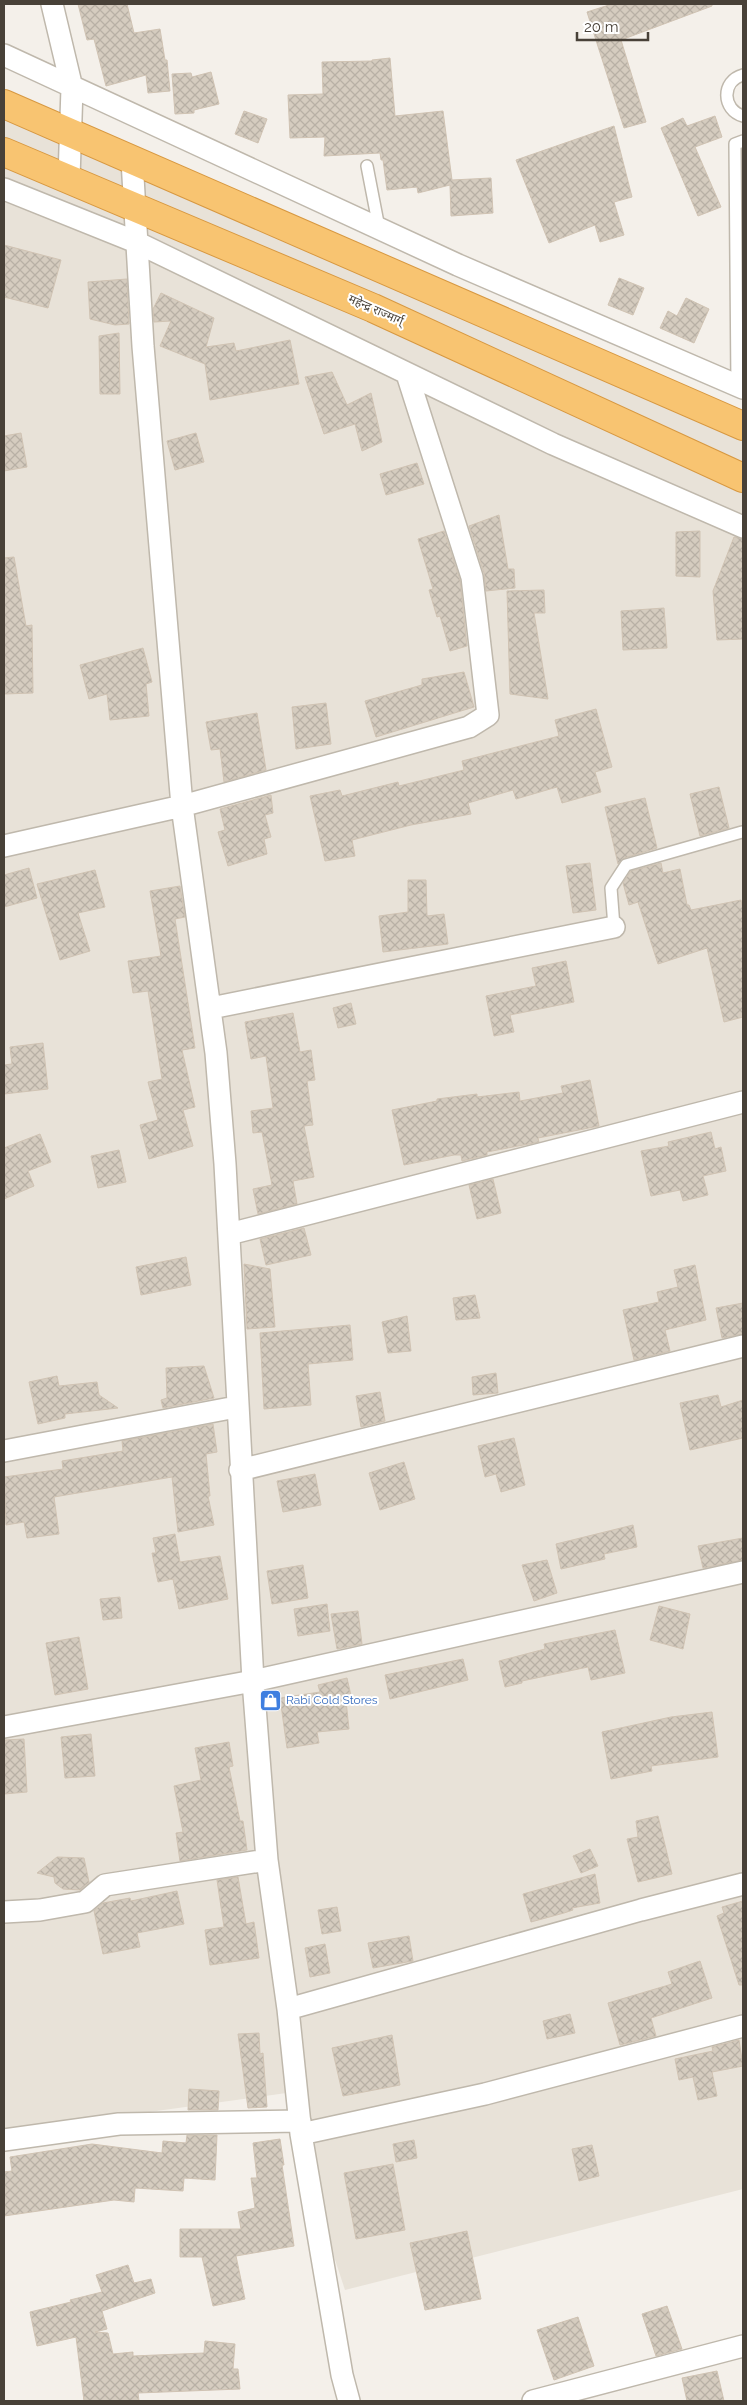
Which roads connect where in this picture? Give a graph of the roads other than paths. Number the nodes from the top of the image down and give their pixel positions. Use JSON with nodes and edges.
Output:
{"nodes":[{"id":1,"x":52,"y":4,"type":"edge"},
{"id":2,"x":4,"y":55,"type":"edge"},
{"id":3,"x":743,"y":75,"type":"edge"},
{"id":4,"x":72,"y":88,"type":"junction"},
{"id":5,"x":4,"y":104,"type":"edge"},
{"id":6,"x":743,"y":116,"type":"edge"},
{"id":7,"x":72,"y":135,"type":"junction"},
{"id":8,"x":743,"y":142,"type":"edge"},
{"id":9,"x":4,"y":152,"type":"edge"},
{"id":10,"x":132,"y":160,"type":"junction"},
{"id":11,"x":367,"y":166,"type":"dead end"},
{"id":12,"x":69,"y":178,"type":"junction"},
{"id":13,"x":4,"y":189,"type":"edge"},
{"id":14,"x":134,"y":208,"type":"junction"},
{"id":15,"x":379,"y":228,"type":"junction"},
{"id":16,"x":136,"y":242,"type":"junction"},
{"id":17,"x":407,"y":374,"type":"junction"},
{"id":18,"x":740,"y":386,"type":"edge"},
{"id":19,"x":743,"y":426,"type":"edge"},
{"id":20,"x":743,"y":478,"type":"edge"},
{"id":21,"x":743,"y":527,"type":"edge"},
{"id":22,"x":182,"y":806,"type":"junction"},
{"id":23,"x":742,"y":832,"type":"edge"},
{"id":24,"x":4,"y":846,"type":"edge"},
{"id":25,"x":614,"y":927,"type":"joint"},
{"id":26,"x":211,"y":1008,"type":"junction"},
{"id":27,"x":743,"y":1102,"type":"edge"},
{"id":28,"x":228,"y":1234,"type":"junction"},
{"id":29,"x":743,"y":1346,"type":"edge"},
{"id":30,"x":236,"y":1407,"type":"junction"},
{"id":31,"x":4,"y":1451,"type":"edge"},
{"id":32,"x":240,"y":1470,"type":"junction"},
{"id":33,"x":743,"y":1572,"type":"edge"},
{"id":34,"x":253,"y":1681,"type":"junction"},
{"id":35,"x":4,"y":1727,"type":"edge"},
{"id":36,"x":267,"y":1860,"type":"junction"},
{"id":37,"x":743,"y":1884,"type":"edge"},
{"id":38,"x":4,"y":1912,"type":"edge"},
{"id":39,"x":288,"y":2009,"type":"junction"},
{"id":40,"x":743,"y":2026,"type":"edge"},
{"id":41,"x":300,"y":2127,"type":"junction"},
{"id":42,"x":4,"y":2140,"type":"edge"},
{"id":43,"x":743,"y":2346,"type":"edge"},
{"id":44,"x":349,"y":2401,"type":"edge"},
{"id":45,"x":533,"y":2401,"type":"edge"}],
"edges":[{"from":1,"to":4,"type":"street"},
{"from":2,"to":4,"type":"street"},
{"from":3,"to":6,"type":"lane"},
{"from":4,"to":7,"type":"street"},
{"from":4,"to":15,"type":"street"},
{"from":5,"to":7,"type":"highway"},
{"from":7,"to":10,"type":"highway"},
{"from":7,"to":12,"type":"street"},
{"from":8,"to":18,"type":"lane"},
{"from":9,"to":12,"type":"highway","name":"महेन्द्र राज्मार्ग्"},
{"from":10,"to":14,"type":"street"},
{"from":10,"to":19,"type":"highway"},
{"from":11,"to":15,"type":"lane"},
{"from":12,"to":14,"type":"highway","name":"महेन्द्र राज्मार्ग्"},
{"from":13,"to":16,"type":"street"},
{"from":14,"to":16,"type":"street"},
{"from":14,"to":20,"type":"highway","name":"महेन्द्र राज्मार्ग्"},
{"from":15,"to":18,"type":"street"},
{"from":16,"to":17,"type":"street"},
{"from":16,"to":22,"type":"street"},
{"from":17,"to":21,"type":"street"},
{"from":17,"to":22,"type":"street"},
{"from":22,"to":24,"type":"street"},
{"from":22,"to":26,"type":"street"},
{"from":23,"to":25,"type":"lane"},
{"from":25,"to":26,"type":"street"},
{"from":26,"to":28,"type":"street"},
{"from":27,"to":28,"type":"street"},
{"from":28,"to":30,"type":"street"},
{"from":29,"to":32,"type":"street"},
{"from":30,"to":31,"type":"street"},
{"from":30,"to":32,"type":"street"},
{"from":32,"to":34,"type":"street"},
{"from":33,"to":34,"type":"street"},
{"from":34,"to":35,"type":"street"},
{"from":34,"to":36,"type":"street"},
{"from":36,"to":38,"type":"street"},
{"from":36,"to":39,"type":"street"},
{"from":37,"to":39,"type":"street"},
{"from":39,"to":41,"type":"street"},
{"from":40,"to":41,"type":"street"},
{"from":41,"to":42,"type":"street"},
{"from":41,"to":44,"type":"street"},
{"from":43,"to":45,"type":"street"}]}
